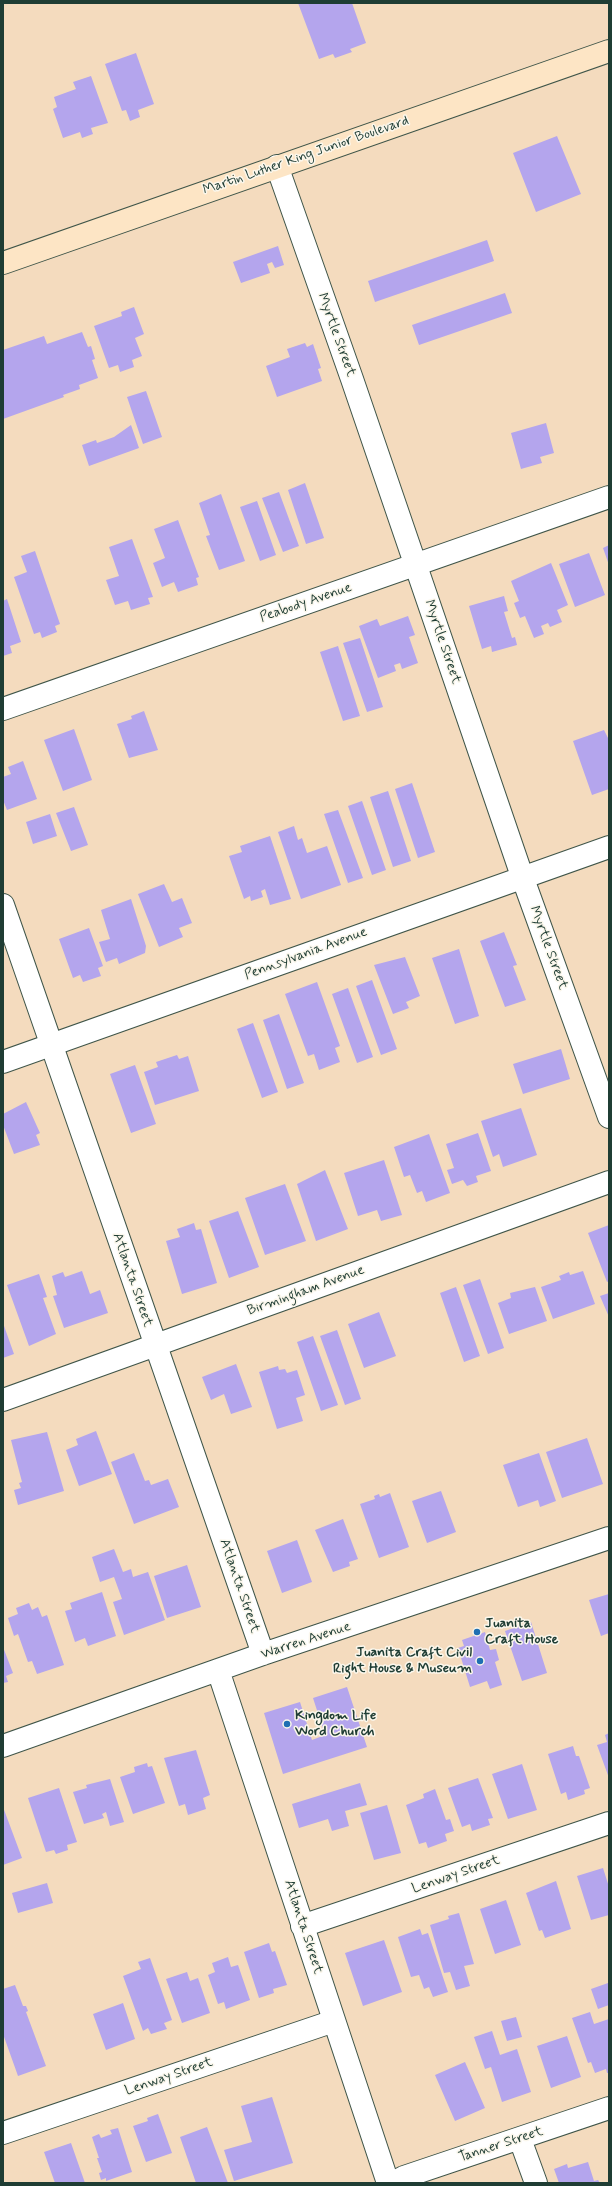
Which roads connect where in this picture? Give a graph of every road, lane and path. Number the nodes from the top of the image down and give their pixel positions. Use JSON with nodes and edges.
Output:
{"nodes":[{"id":1,"x":609,"y":51,"type":"edge"},
{"id":2,"x":276,"y":166,"type":"junction"},
{"id":3,"x":3,"y":263,"type":"edge"},
{"id":4,"x":609,"y":497,"type":"edge"},
{"id":5,"x":416,"y":565,"type":"junction"},
{"id":6,"x":3,"y":710,"type":"edge"},
{"id":7,"x":609,"y":847,"type":"edge"},
{"id":8,"x":522,"y":876,"type":"junction"},
{"id":9,"x":3,"y":905,"type":"edge"},
{"id":10,"x":52,"y":1045,"type":"junction"},
{"id":11,"x":3,"y":1062,"type":"edge"},
{"id":12,"x":609,"y":1117,"type":"edge"},
{"id":13,"x":609,"y":1182,"type":"edge"},
{"id":14,"x":154,"y":1345,"type":"junction"},
{"id":15,"x":3,"y":1400,"type":"edge"},
{"id":16,"x":609,"y":1538,"type":"edge"},
{"id":17,"x":263,"y":1654,"type":"junction"},
{"id":18,"x":218,"y":1670,"type":"junction"},
{"id":19,"x":3,"y":1746,"type":"edge"},
{"id":20,"x":609,"y":1823,"type":"edge"},
{"id":21,"x":302,"y":1926,"type":"junction"},
{"id":22,"x":334,"y":2021,"type":"junction"},
{"id":23,"x":609,"y":2108,"type":"edge"},
{"id":24,"x":3,"y":2133,"type":"edge"},
{"id":25,"x":520,"y":2139,"type":"junction"},
{"id":26,"x":388,"y":2183,"type":"edge"},
{"id":27,"x":393,"y":2183,"type":"edge"},
{"id":28,"x":536,"y":2183,"type":"edge"}],
"edges":[{"from":1,"to":2,"type":"main road","name":"Martin Luther King Junior Boulevard"},
{"from":2,"to":3,"type":"main road","name":"Martin Luther King Junior Boulevard"},
{"from":2,"to":5,"type":"street","name":"Myrtle Street"},
{"from":4,"to":5,"type":"street","name":"Peabody Avenue"},
{"from":5,"to":6,"type":"street","name":"Peabody Avenue"},
{"from":5,"to":8,"type":"street","name":"Myrtle Street"},
{"from":7,"to":8,"type":"street","name":"Pennsylvania Avenue"},
{"from":8,"to":10,"type":"street","name":"Pennsylvania Avenue"},
{"from":8,"to":12,"type":"street","name":"Myrtle Street"},
{"from":9,"to":10,"type":"street","name":"Atlanta Street"},
{"from":10,"to":11,"type":"street","name":"Pennsylvania Avenue"},
{"from":10,"to":14,"type":"street","name":"Atlanta Street"},
{"from":13,"to":14,"type":"street","name":"Birmingham Avenue"},
{"from":14,"to":15,"type":"street","name":"Birmingham Avenue"},
{"from":14,"to":17,"type":"street","name":"Atlanta Street"},
{"from":16,"to":17,"type":"street","name":"Warren Avenue"},
{"from":17,"to":18,"type":"street","name":"Warren Avenue"},
{"from":18,"to":19,"type":"street","name":"Warren Avenue"},
{"from":18,"to":21,"type":"street","name":"Atlanta Street"},
{"from":20,"to":21,"type":"street","name":"Lenway Street"},
{"from":21,"to":22,"type":"street","name":"Atlanta Street"},
{"from":22,"to":24,"type":"street","name":"Lenway Street"},
{"from":22,"to":26,"type":"street","name":"Atlanta Street"},
{"from":23,"to":25,"type":"street","name":"Tanner Street"},
{"from":25,"to":27,"type":"street","name":"Tanner Street"},
{"from":25,"to":28,"type":"street"}]}
